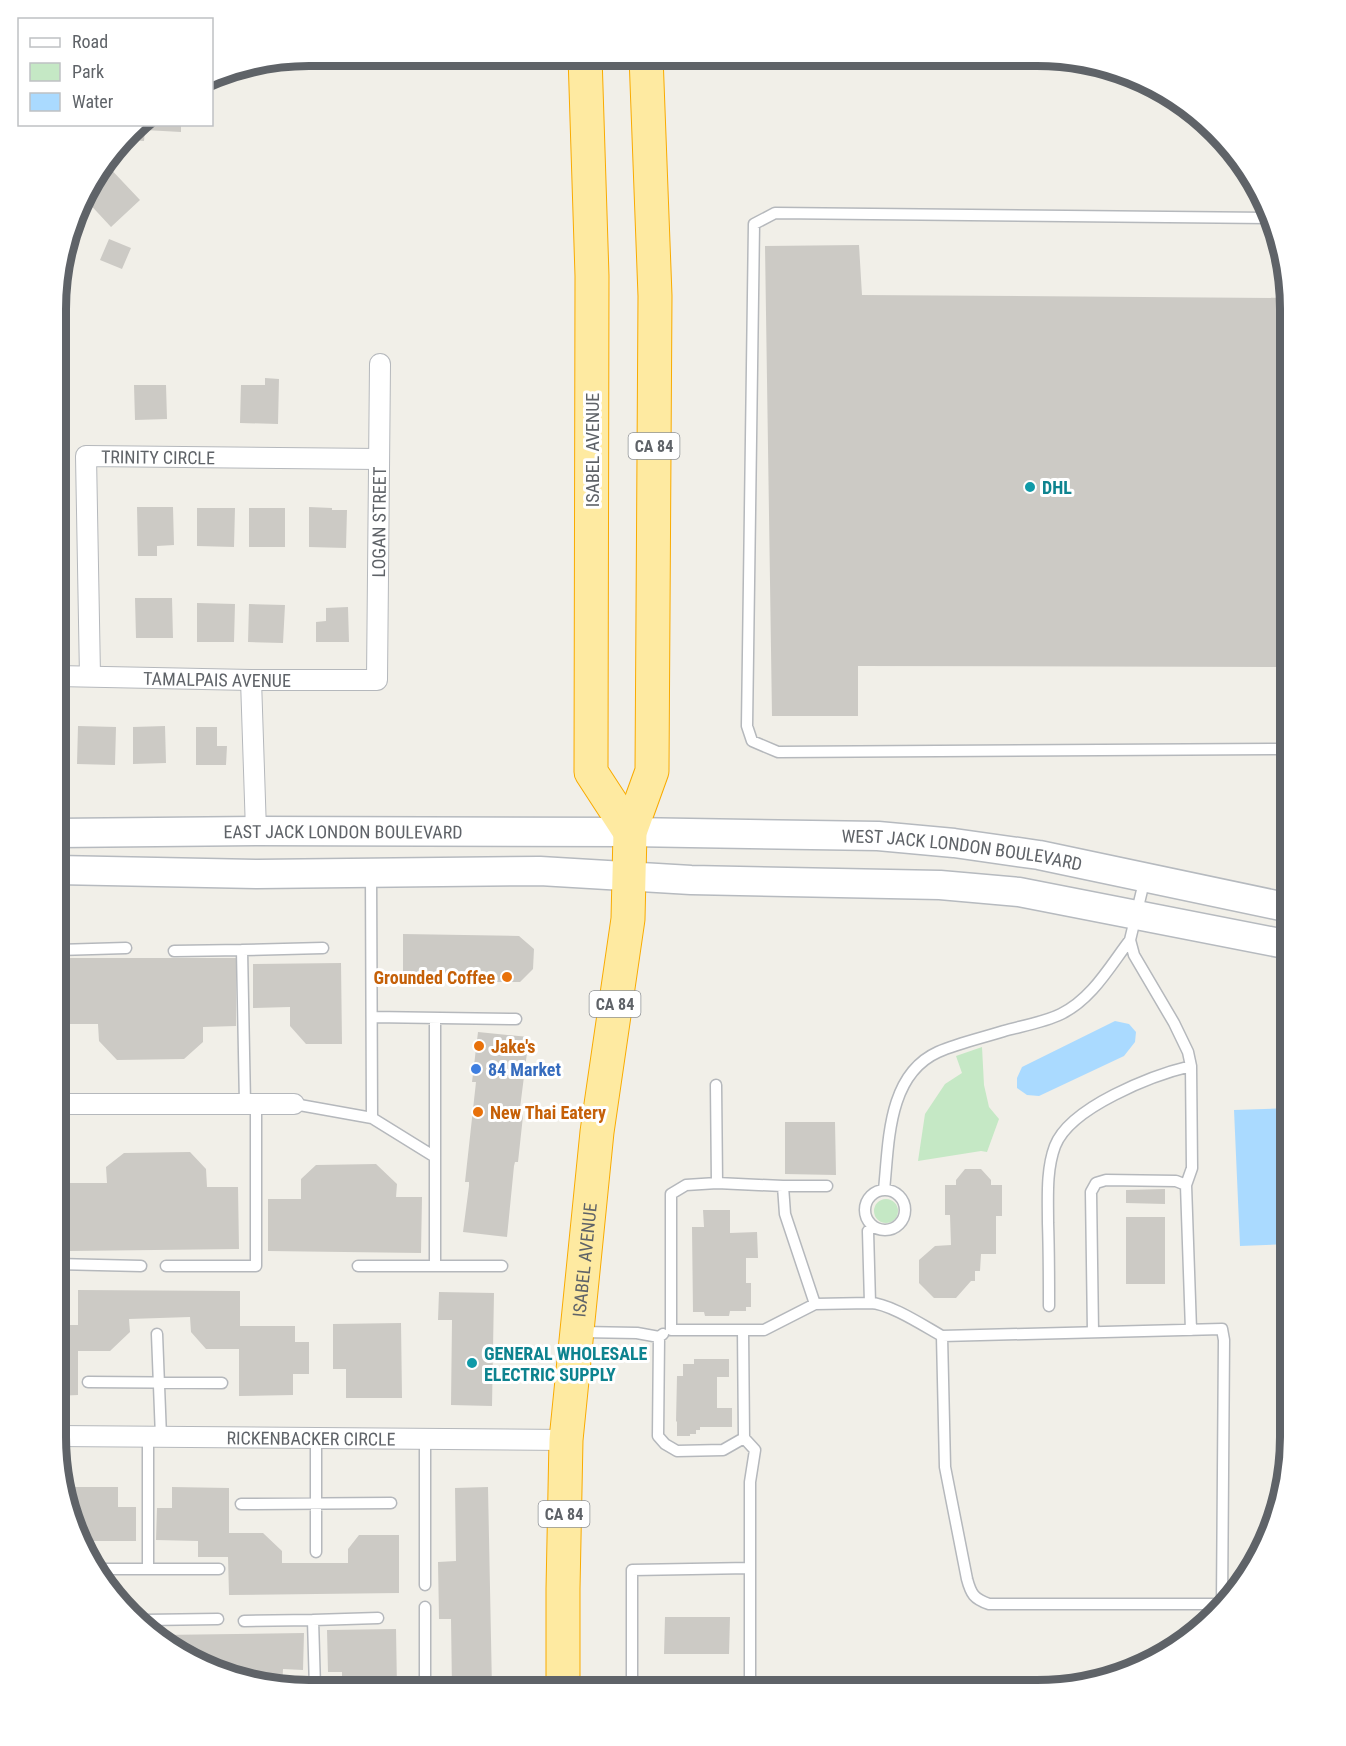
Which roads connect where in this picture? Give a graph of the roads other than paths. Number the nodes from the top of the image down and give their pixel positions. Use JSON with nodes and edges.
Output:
{"nodes":[{"id":1,"x":585,"y":66,"type":"edge"},
{"id":2,"x":646,"y":66,"type":"edge"},
{"id":3,"x":1263,"y":218,"type":"edge"},
{"id":4,"x":380,"y":364,"type":"dead end"},
{"id":5,"x":379,"y":459,"type":"junction"},
{"id":6,"x":66,"y":676,"type":"edge"},
{"id":7,"x":90,"y":676,"type":"junction"},
{"id":8,"x":251,"y":680,"type":"junction"},
{"id":9,"x":377,"y":680,"type":"joint"},
{"id":10,"x":1280,"y":750,"type":"edge"},
{"id":11,"x":256,"y":831,"type":"junction"},
{"id":12,"x":630,"y":832,"type":"junction"},
{"id":13,"x":66,"y":833,"type":"edge"},
{"id":14,"x":66,"y":870,"type":"edge"},
{"id":15,"x":371,"y":873,"type":"junction"},
{"id":16,"x":629,"y":876,"type":"junction"},
{"id":17,"x":1145,"y":878,"type":"junction"},
{"id":18,"x":1280,"y":906,"type":"edge"},
{"id":19,"x":1133,"y":927,"type":"junction"},
{"id":20,"x":1280,"y":944,"type":"edge"},
{"id":21,"x":126,"y":948,"type":"dead end"},
{"id":22,"x":323,"y":948,"type":"dead end"},
{"id":23,"x":66,"y":950,"type":"edge"},
{"id":24,"x":242,"y":950,"type":"junction"},
{"id":25,"x":174,"y":951,"type":"dead end"},
{"id":26,"x":372,"y":1017,"type":"junction"},
{"id":27,"x":435,"y":1018,"type":"junction"},
{"id":28,"x":516,"y":1019,"type":"dead end"},
{"id":29,"x":1191,"y":1066,"type":"junction"},
{"id":30,"x":716,"y":1085,"type":"dead end"},
{"id":31,"x":66,"y":1104,"type":"edge"},
{"id":32,"x":250,"y":1104,"type":"junction"},
{"id":33,"x":294,"y":1104,"type":"joint"},
{"id":34,"x":372,"y":1118,"type":"junction"},
{"id":35,"x":435,"y":1157,"type":"junction"},
{"id":36,"x":717,"y":1184,"type":"junction"},
{"id":37,"x":1186,"y":1185,"type":"junction"},
{"id":38,"x":783,"y":1186,"type":"junction"},
{"id":39,"x":827,"y":1186,"type":"dead end"},
{"id":40,"x":885,"y":1190,"type":"junction"},
{"id":41,"x":873,"y":1226,"type":"junction"},
{"id":42,"x":66,"y":1264,"type":"edge"},
{"id":43,"x":141,"y":1266,"type":"dead end"},
{"id":44,"x":166,"y":1266,"type":"dead end"},
{"id":45,"x":358,"y":1266,"type":"dead end"},
{"id":46,"x":435,"y":1266,"type":"junction"},
{"id":47,"x":502,"y":1266,"type":"dead end"},
{"id":48,"x":870,"y":1302,"type":"junction"},
{"id":49,"x":815,"y":1304,"type":"junction"},
{"id":50,"x":1049,"y":1306,"type":"dead end"},
{"id":51,"x":671,"y":1330,"type":"junction"},
{"id":52,"x":743,"y":1330,"type":"junction"},
{"id":53,"x":1191,"y":1330,"type":"junction"},
{"id":54,"x":578,"y":1332,"type":"junction"},
{"id":55,"x":1093,"y":1332,"type":"junction"},
{"id":56,"x":157,"y":1334,"type":"dead end"},
{"id":57,"x":942,"y":1336,"type":"junction"},
{"id":58,"x":659,"y":1337,"type":"junction"},
{"id":59,"x":88,"y":1382,"type":"dead end"},
{"id":60,"x":159,"y":1383,"type":"junction"},
{"id":61,"x":222,"y":1383,"type":"dead end"},
{"id":62,"x":66,"y":1436,"type":"edge"},
{"id":63,"x":155,"y":1437,"type":"junction"},
{"id":64,"x":316,"y":1438,"type":"junction"},
{"id":65,"x":744,"y":1438,"type":"junction"},
{"id":66,"x":426,"y":1439,"type":"junction"},
{"id":67,"x":566,"y":1440,"type":"junction"},
{"id":68,"x":391,"y":1503,"type":"dead end"},
{"id":69,"x":242,"y":1504,"type":"dead end"},
{"id":70,"x":316,"y":1504,"type":"junction"},
{"id":71,"x":316,"y":1552,"type":"dead end"},
{"id":72,"x":750,"y":1568,"type":"junction"},
{"id":73,"x":105,"y":1569,"type":"edge"},
{"id":74,"x":148,"y":1569,"type":"junction"},
{"id":75,"x":219,"y":1569,"type":"dead end"},
{"id":76,"x":425,"y":1586,"type":"dead end"},
{"id":77,"x":1222,"y":1594,"type":"edge"},
{"id":78,"x":1212,"y":1606,"type":"edge"},
{"id":79,"x":426,"y":1607,"type":"dead end"},
{"id":80,"x":378,"y":1618,"type":"dead end"},
{"id":81,"x":218,"y":1619,"type":"dead end"},
{"id":82,"x":313,"y":1620,"type":"junction"},
{"id":83,"x":151,"y":1622,"type":"edge"},
{"id":84,"x":244,"y":1622,"type":"dead end"},
{"id":85,"x":315,"y":1680,"type":"edge"},
{"id":86,"x":426,"y":1680,"type":"edge"},
{"id":87,"x":563,"y":1680,"type":"edge"},
{"id":88,"x":632,"y":1680,"type":"edge"},
{"id":89,"x":750,"y":1680,"type":"edge"}],
"edges":[{"from":1,"to":12,"type":"highway","name":"ISABEL AVENUE"},
{"from":2,"to":12,"type":"highway","name":"ISABEL AVENUE","number":"CA 84"},
{"from":3,"to":10,"type":"lane"},
{"from":4,"to":5,"type":"street","name":"LOGAN STREET"},
{"from":5,"to":7,"type":"street","name":"TRINITY CIRCLE"},
{"from":5,"to":9,"type":"street","name":"LOGAN STREET"},
{"from":6,"to":7,"type":"street","name":"TAMALPAIS AVENUE"},
{"from":7,"to":8,"type":"street","name":"TAMALPAIS AVENUE"},
{"from":8,"to":9,"type":"street","name":"TAMALPAIS AVENUE"},
{"from":8,"to":11,"type":"street"},
{"from":11,"to":12,"type":"main road","name":"EAST JACK LONDON BOULEVARD"},
{"from":11,"to":13,"type":"main road","name":"EAST JACK LONDON BOULEVARD"},
{"from":12,"to":16,"type":"highway","name":"ISABEL AVENUE","number":"CA 84"},
{"from":12,"to":17,"type":"main road","name":"WEST JACK LONDON BOULEVARD"},
{"from":14,"to":15,"type":"main road"},
{"from":15,"to":16,"type":"main road"},
{"from":15,"to":26,"type":"lane"},
{"from":16,"to":19,"type":"main road","name":"WEST JACK LONDON BOULEVARD"},
{"from":16,"to":54,"type":"highway","name":"ISABEL AVENUE","number":"CA 84"},
{"from":17,"to":18,"type":"main road","name":"WEST JACK LONDON BOULEVARD"},
{"from":17,"to":19,"type":"lane"},
{"from":19,"to":20,"type":"main road","name":"WEST JACK LONDON BOULEVARD"},
{"from":19,"to":29,"type":"lane"},
{"from":19,"to":40,"type":"lane"},
{"from":21,"to":23,"type":"lane"},
{"from":22,"to":24,"type":"lane"},
{"from":24,"to":25,"type":"lane"},
{"from":24,"to":32,"type":"lane"},
{"from":26,"to":27,"type":"lane"},
{"from":26,"to":34,"type":"lane"},
{"from":27,"to":28,"type":"lane"},
{"from":27,"to":35,"type":"lane"},
{"from":29,"to":37,"type":"lane"},
{"from":29,"to":50,"type":"lane"},
{"from":30,"to":36,"type":"lane"},
{"from":31,"to":32,"type":"street"},
{"from":32,"to":33,"type":"street"},
{"from":32,"to":44,"type":"lane"},
{"from":33,"to":34,"type":"lane"},
{"from":34,"to":35,"type":"lane"},
{"from":35,"to":46,"type":"lane"},
{"from":36,"to":38,"type":"lane"},
{"from":36,"to":51,"type":"lane"},
{"from":37,"to":53,"type":"lane"},
{"from":37,"to":55,"type":"lane"},
{"from":38,"to":39,"type":"lane"},
{"from":38,"to":49,"type":"lane"},
{"from":40,"to":41,"type":"lane"},
{"from":40,"to":41,"type":"lane"},
{"from":41,"to":48,"type":"lane"},
{"from":42,"to":43,"type":"lane"},
{"from":45,"to":46,"type":"lane"},
{"from":46,"to":47,"type":"lane"},
{"from":48,"to":49,"type":"lane"},
{"from":48,"to":57,"type":"lane"},
{"from":49,"to":52,"type":"lane"},
{"from":51,"to":52,"type":"lane"},
{"from":51,"to":58,"type":"lane"},
{"from":52,"to":65,"type":"lane"},
{"from":53,"to":55,"type":"lane"},
{"from":53,"to":77,"type":"lane"},
{"from":54,"to":58,"type":"lane"},
{"from":54,"to":67,"type":"highway","name":"ISABEL AVENUE","number":"CA 84"},
{"from":55,"to":57,"type":"lane"},
{"from":56,"to":60,"type":"lane"},
{"from":57,"to":78,"type":"lane"},
{"from":58,"to":65,"type":"lane"},
{"from":59,"to":60,"type":"lane"},
{"from":60,"to":61,"type":"lane"},
{"from":60,"to":63,"type":"lane"},
{"from":62,"to":63,"type":"street","name":"RICKENBACKER CIRCLE"},
{"from":63,"to":64,"type":"street","name":"RICKENBACKER CIRCLE"},
{"from":63,"to":74,"type":"lane"},
{"from":64,"to":66,"type":"street","name":"RICKENBACKER CIRCLE"},
{"from":64,"to":70,"type":"lane"},
{"from":65,"to":72,"type":"lane"},
{"from":66,"to":67,"type":"street","name":"RICKENBACKER CIRCLE"},
{"from":66,"to":76,"type":"lane"},
{"from":67,"to":87,"type":"highway","name":"ISABEL AVENUE","number":"CA 84"},
{"from":68,"to":70,"type":"lane"},
{"from":69,"to":70,"type":"lane"},
{"from":70,"to":71,"type":"lane"},
{"from":72,"to":88,"type":"lane"},
{"from":72,"to":89,"type":"lane"},
{"from":73,"to":74,"type":"lane"},
{"from":74,"to":75,"type":"lane"},
{"from":79,"to":86,"type":"lane"},
{"from":80,"to":82,"type":"lane"},
{"from":81,"to":83,"type":"lane"},
{"from":82,"to":84,"type":"lane"},
{"from":82,"to":85,"type":"lane"}]}
